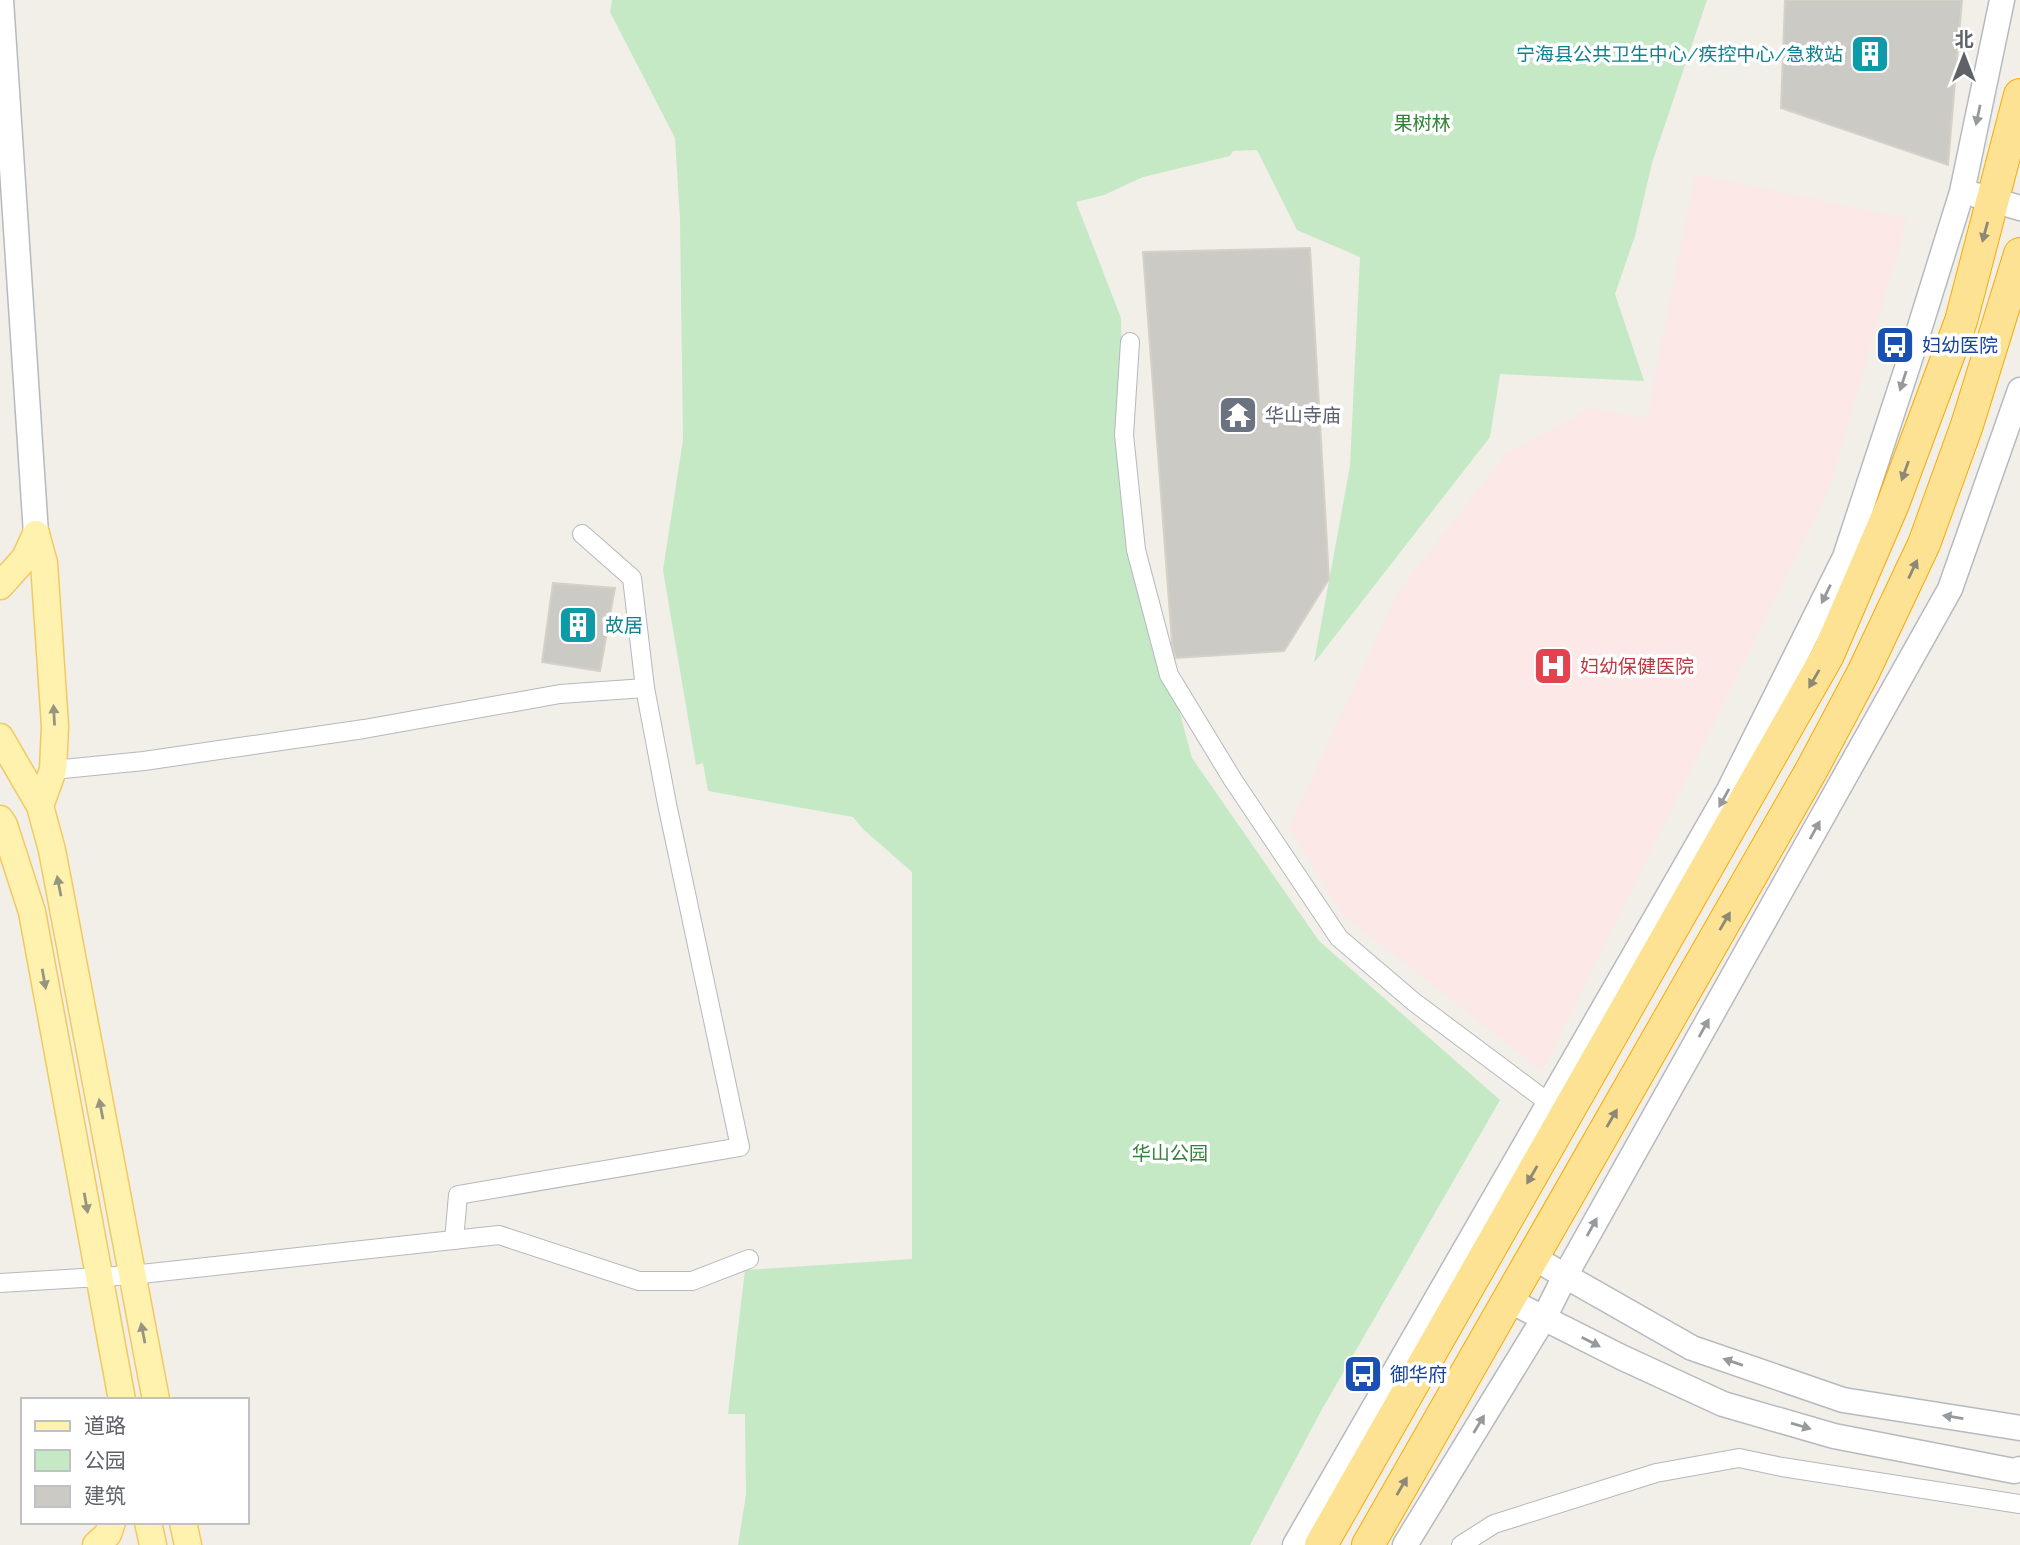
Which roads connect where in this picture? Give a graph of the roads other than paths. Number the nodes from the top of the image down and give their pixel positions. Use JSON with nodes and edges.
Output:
{"nodes":[{"id":1,"x":1,"y":0,"type":"edge"},
{"id":2,"x":2002,"y":0,"type":"edge"},
{"id":3,"x":2020,"y":95,"type":"edge"},
{"id":4,"x":1962,"y":192,"type":"junction"},
{"id":5,"x":2007,"y":204,"type":"edge"},
{"id":6,"x":2020,"y":254,"type":"edge"},
{"id":7,"x":1130,"y":342,"type":"dead end"},
{"id":8,"x":2020,"y":390,"type":"edge"},
{"id":9,"x":36,"y":534,"type":"junction"},
{"id":10,"x":582,"y":534,"type":"dead end"},
{"id":11,"x":0,"y":586,"type":"edge"},
{"id":12,"x":645,"y":688,"type":"junction"},
{"id":13,"x":0,"y":737,"type":"edge"},
{"id":14,"x":53,"y":770,"type":"junction"},
{"id":15,"x":40,"y":806,"type":"junction"},
{"id":16,"x":0,"y":820,"type":"edge"},
{"id":17,"x":1549,"y":1103,"type":"junction"},
{"id":18,"x":454,"y":1240,"type":"junction"},
{"id":19,"x":1532,"y":1258,"type":"junction"},
{"id":20,"x":748,"y":1259,"type":"dead end"},
{"id":21,"x":99,"y":1275,"type":"junction"},
{"id":22,"x":132,"y":1275,"type":"junction"},
{"id":23,"x":1565,"y":1276,"type":"junction"},
{"id":24,"x":0,"y":1283,"type":"edge"},
{"id":25,"x":1508,"y":1300,"type":"junction"},
{"id":26,"x":1544,"y":1318,"type":"junction"},
{"id":27,"x":122,"y":1398,"type":"edge"},
{"id":28,"x":156,"y":1398,"type":"edge"},
{"id":29,"x":2020,"y":1427,"type":"edge"},
{"id":30,"x":2020,"y":1469,"type":"edge"},
{"id":31,"x":2020,"y":1504,"type":"edge"},
{"id":32,"x":111,"y":1524,"type":"edge"},
{"id":33,"x":148,"y":1524,"type":"edge"},
{"id":34,"x":183,"y":1524,"type":"edge"},
{"id":35,"x":96,"y":1545,"type":"edge"},
{"id":36,"x":153,"y":1545,"type":"edge"},
{"id":37,"x":188,"y":1545,"type":"edge"},
{"id":38,"x":1294,"y":1545,"type":"edge"},
{"id":39,"x":1321,"y":1545,"type":"edge"},
{"id":40,"x":1368,"y":1545,"type":"edge"},
{"id":41,"x":1405,"y":1545,"type":"edge"},
{"id":42,"x":1461,"y":1545,"type":"edge"}],
"edges":[{"from":1,"to":9,"type":"street"},
{"from":2,"to":4,"type":"street","one_way":true},
{"from":3,"to":5,"type":"highway"},
{"from":4,"to":5,"type":"street"},
{"from":4,"to":17,"type":"street","one_way":true},
{"from":5,"to":39,"type":"highway","one_way":true},
{"from":19,"to":6,"type":"highway","one_way":true},
{"from":7,"to":17,"type":"street"},
{"from":23,"to":8,"type":"street","one_way":true},
{"from":9,"to":11,"type":"main road"},
{"from":14,"to":9,"type":"main road","one_way":true},
{"from":10,"to":12,"type":"street"},
{"from":12,"to":14,"type":"street"},
{"from":12,"to":18,"type":"street"},
{"from":13,"to":15,"type":"main road"},
{"from":14,"to":15,"type":"main road"},
{"from":22,"to":15,"type":"main road","one_way":true},
{"from":16,"to":21,"type":"main road","one_way":true},
{"from":17,"to":38,"type":"street"},
{"from":18,"to":20,"type":"street"},
{"from":18,"to":22,"type":"street"},
{"from":19,"to":23,"type":"street"},
{"from":19,"to":25,"type":"highway"},
{"from":21,"to":22,"type":"street"},
{"from":21,"to":24,"type":"street"},
{"from":21,"to":27,"type":"main road"},
{"from":28,"to":22,"type":"main road","one_way":true},
{"from":23,"to":26,"type":"street"},
{"from":29,"to":23,"type":"street","one_way":true},
{"from":25,"to":26,"type":"street"},
{"from":40,"to":25,"type":"highway","one_way":true},
{"from":26,"to":30,"type":"street","one_way":true},
{"from":41,"to":26,"type":"street","one_way":true},
{"from":31,"to":42,"type":"street"},
{"from":32,"to":35,"type":"main road"},
{"from":33,"to":36,"type":"main road"},
{"from":34,"to":37,"type":"main road"}]}
